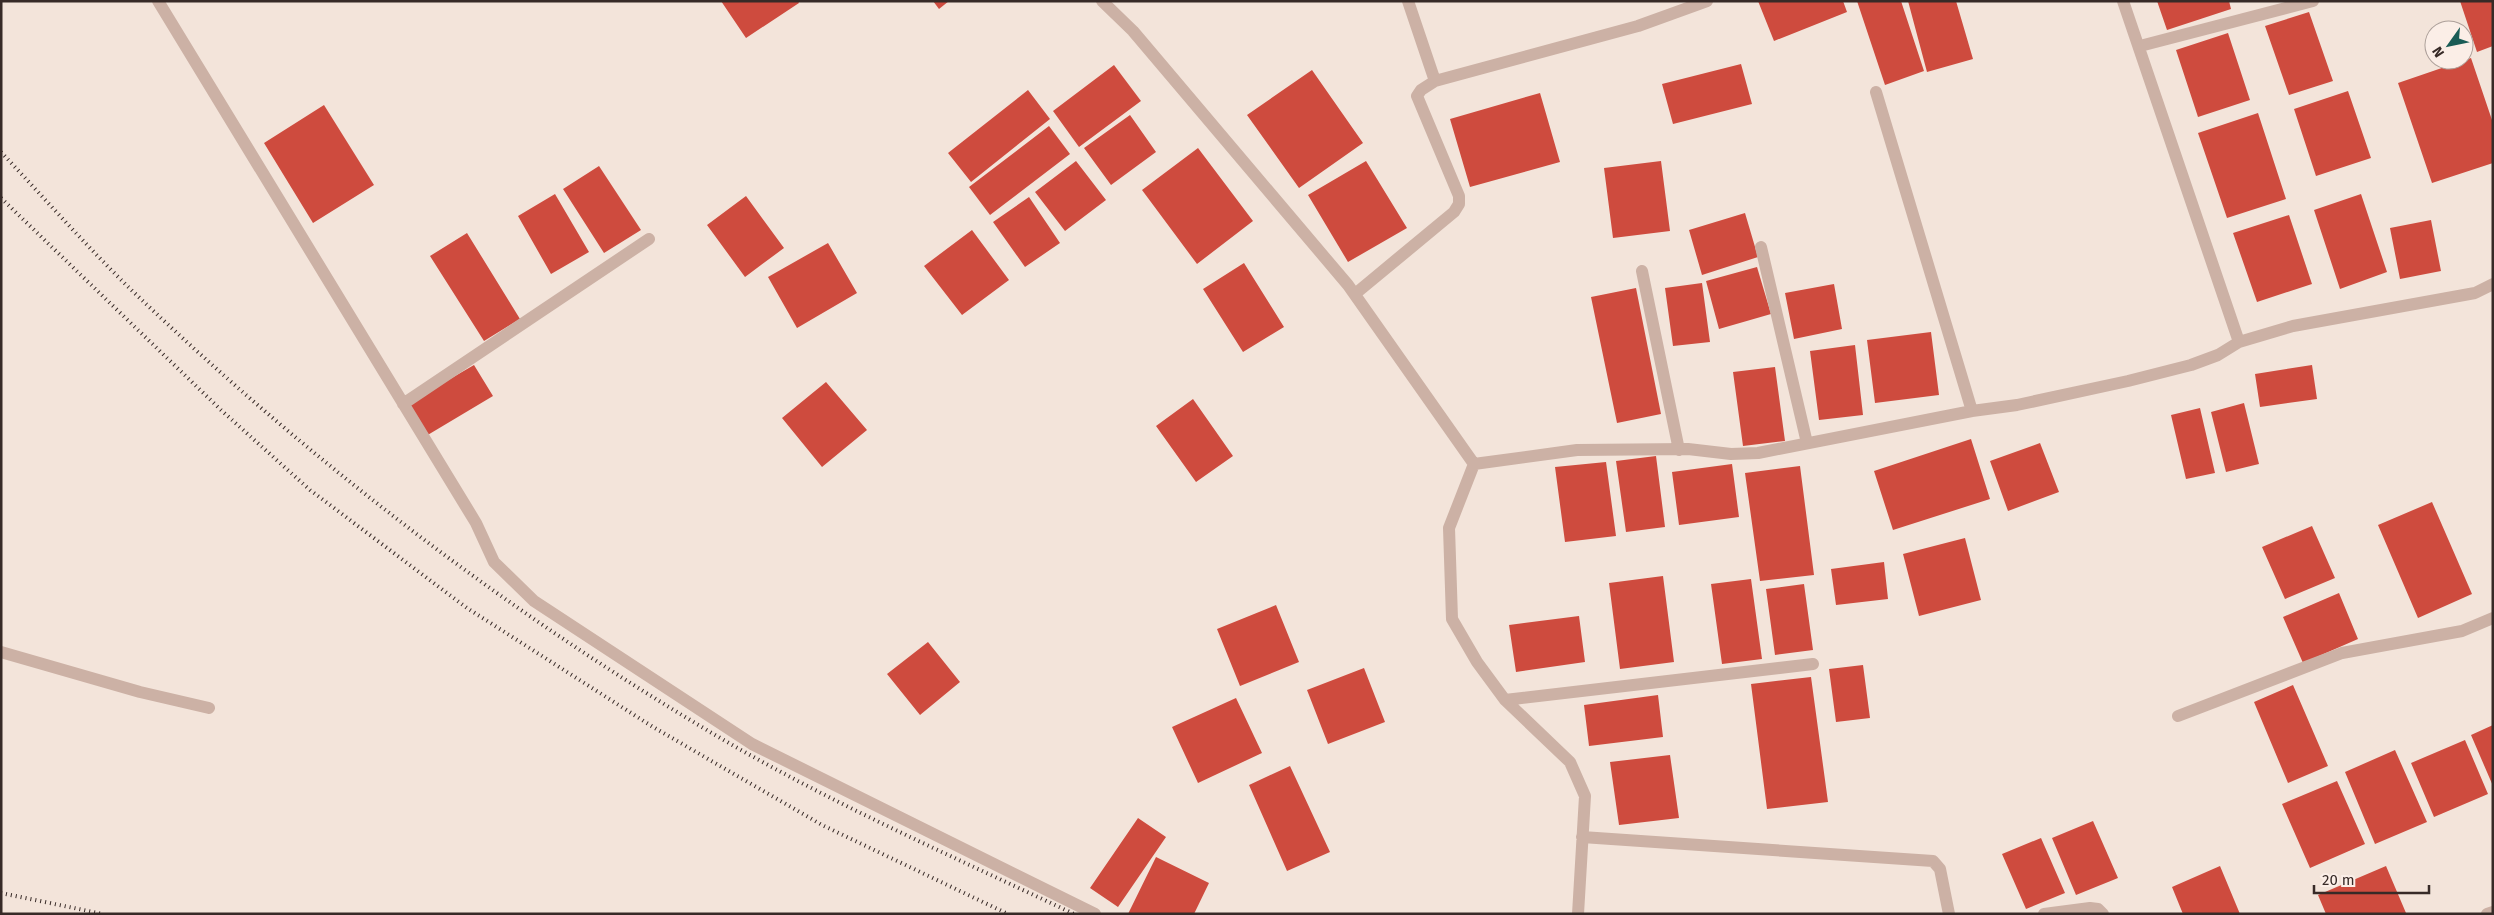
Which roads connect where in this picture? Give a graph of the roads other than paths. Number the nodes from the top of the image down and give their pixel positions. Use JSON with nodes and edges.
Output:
{"nodes":[{"id":1,"x":158,"y":1,"type":"edge"},
{"id":2,"x":1102,"y":1,"type":"edge"},
{"id":3,"x":1408,"y":1,"type":"edge"},
{"id":4,"x":1707,"y":1,"type":"edge"},
{"id":5,"x":2123,"y":1,"type":"edge"},
{"id":6,"x":2313,"y":1,"type":"edge"},
{"id":7,"x":2140,"y":46,"type":"junction"},
{"id":8,"x":1436,"y":81,"type":"junction"},
{"id":9,"x":1876,"y":92,"type":"dead end"},
{"id":10,"x":649,"y":239,"type":"dead end"},
{"id":11,"x":1761,"y":247,"type":"dead end"},
{"id":12,"x":1642,"y":272,"type":"dead end"},
{"id":13,"x":2493,"y":284,"type":"edge"},
{"id":14,"x":1355,"y":294,"type":"junction"},
{"id":15,"x":2239,"y":342,"type":"junction"},
{"id":16,"x":403,"y":404,"type":"junction"},
{"id":17,"x":1972,"y":411,"type":"junction"},
{"id":18,"x":1807,"y":443,"type":"junction"},
{"id":19,"x":1679,"y":450,"type":"junction"},
{"id":20,"x":1474,"y":464,"type":"junction"},
{"id":21,"x":2493,"y":618,"type":"edge"},
{"id":22,"x":1,"y":652,"type":"edge"},
{"id":23,"x":1814,"y":664,"type":"dead end"},
{"id":24,"x":1505,"y":700,"type":"junction"},
{"id":25,"x":209,"y":708,"type":"dead end"},
{"id":26,"x":2178,"y":716,"type":"dead end"},
{"id":27,"x":1582,"y":837,"type":"junction"},
{"id":28,"x":2493,"y":912,"type":"edge"},
{"id":29,"x":1095,"y":914,"type":"edge"},
{"id":30,"x":1578,"y":914,"type":"edge"},
{"id":31,"x":1949,"y":914,"type":"edge"},
{"id":32,"x":2044,"y":914,"type":"edge"},
{"id":33,"x":2103,"y":914,"type":"edge"},
{"id":34,"x":2487,"y":914,"type":"edge"}],
"edges":[{"from":1,"to":16,"type":"street"},
{"from":2,"to":14,"type":"street"},
{"from":3,"to":8,"type":"street"},
{"from":4,"to":8,"type":"street"},
{"from":5,"to":7,"type":"street"},
{"from":6,"to":7,"type":"street"},
{"from":7,"to":15,"type":"street"},
{"from":8,"to":14,"type":"street"},
{"from":9,"to":17,"type":"street"},
{"from":10,"to":16,"type":"street"},
{"from":11,"to":18,"type":"street"},
{"from":12,"to":19,"type":"street"},
{"from":13,"to":15,"type":"street"},
{"from":14,"to":20,"type":"street"},
{"from":15,"to":17,"type":"street"},
{"from":16,"to":29,"type":"street"},
{"from":17,"to":18,"type":"street"},
{"from":18,"to":19,"type":"street"},
{"from":19,"to":20,"type":"street"},
{"from":20,"to":24,"type":"street"},
{"from":21,"to":26,"type":"street"},
{"from":22,"to":25,"type":"street"},
{"from":23,"to":24,"type":"street"},
{"from":24,"to":27,"type":"street"},
{"from":27,"to":30,"type":"street"},
{"from":27,"to":31,"type":"street"},
{"from":28,"to":34,"type":"street"},
{"from":32,"to":33,"type":"street"}]}
